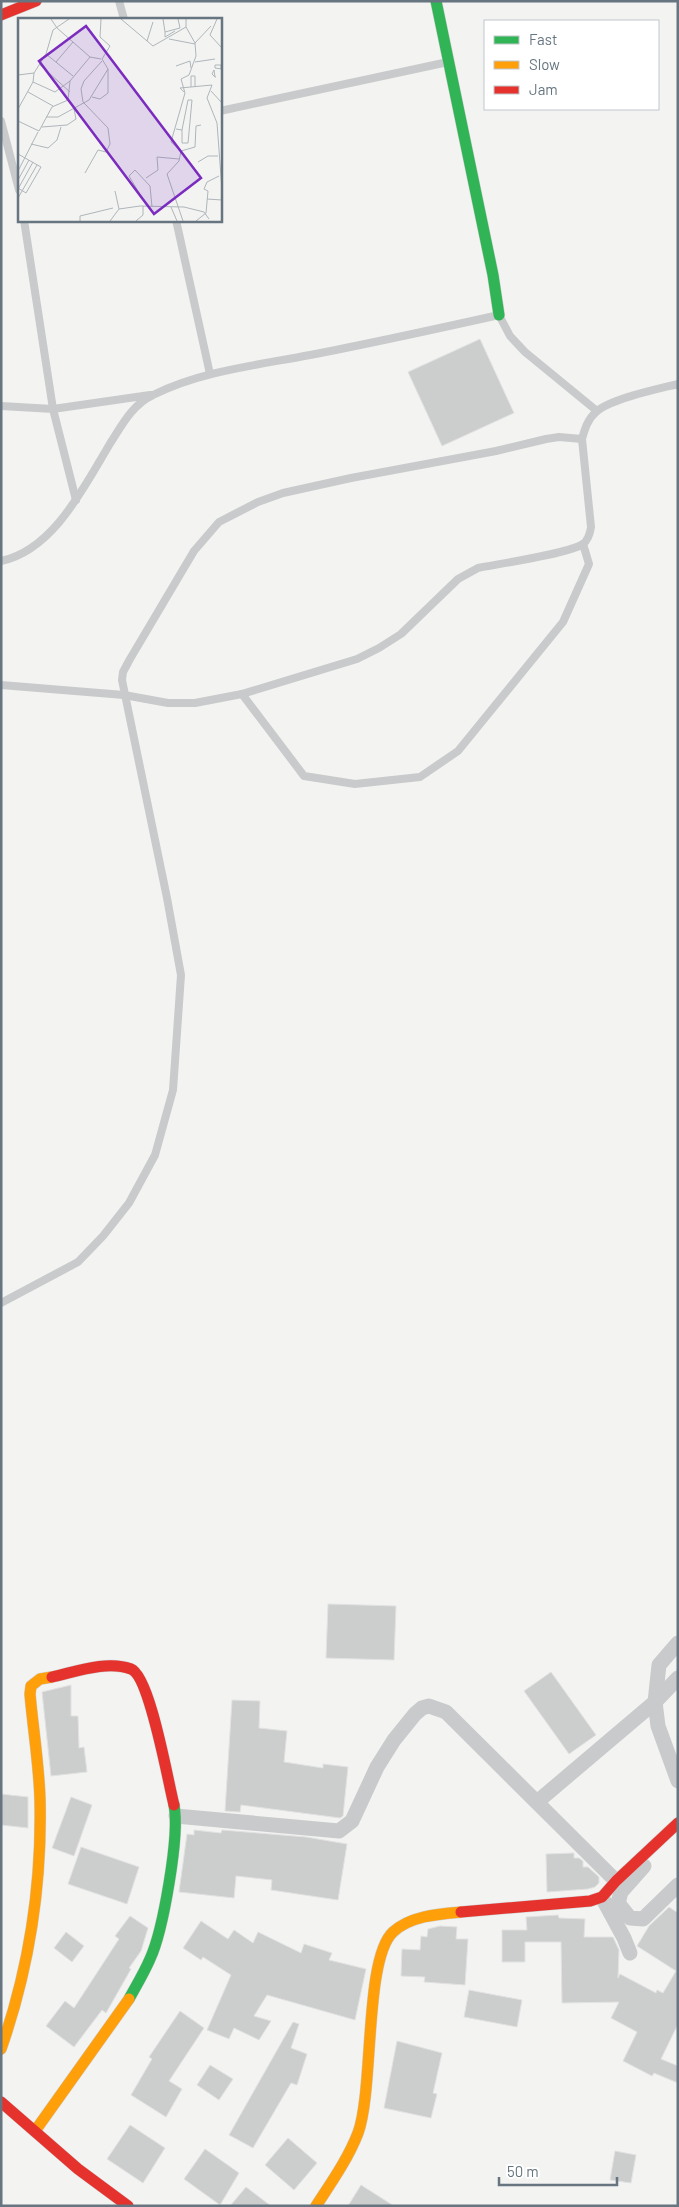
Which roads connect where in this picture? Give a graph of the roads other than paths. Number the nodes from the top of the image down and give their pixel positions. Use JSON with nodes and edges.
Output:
{"nodes":[{"id":1,"x":36,"y":1,"type":"edge"},
{"id":2,"x":118,"y":1,"type":"edge"},
{"id":3,"x":436,"y":1,"type":"edge"},
{"id":4,"x":1,"y":15,"type":"edge"},
{"id":5,"x":124,"y":18,"type":"edge"},
{"id":6,"x":448,"y":62,"type":"junction"},
{"id":7,"x":221,"y":111,"type":"edge"},
{"id":8,"x":1,"y":121,"type":"edge"},
{"id":9,"x":18,"y":186,"type":"edge"},
{"id":10,"x":24,"y":221,"type":"edge"},
{"id":11,"x":176,"y":221,"type":"edge"},
{"id":12,"x":499,"y":315,"type":"junction"},
{"id":13,"x":210,"y":374,"type":"junction"},
{"id":14,"x":678,"y":384,"type":"edge"},
{"id":15,"x":152,"y":395,"type":"junction"},
{"id":16,"x":1,"y":406,"type":"edge"},
{"id":17,"x":53,"y":409,"type":"junction"},
{"id":18,"x":597,"y":411,"type":"junction"},
{"id":19,"x":582,"y":439,"type":"junction"},
{"id":20,"x":76,"y":500,"type":"junction"},
{"id":21,"x":584,"y":544,"type":"junction"},
{"id":22,"x":1,"y":561,"type":"edge"},
{"id":23,"x":1,"y":686,"type":"edge"},
{"id":24,"x":242,"y":694,"type":"junction"},
{"id":25,"x":124,"y":695,"type":"junction"},
{"id":26,"x":1,"y":1302,"type":"edge"},
{"id":27,"x":678,"y":1643,"type":"edge"},
{"id":28,"x":678,"y":1678,"type":"edge"},
{"id":29,"x":655,"y":1702,"type":"junction"},
{"id":30,"x":678,"y":1781,"type":"edge"},
{"id":31,"x":537,"y":1802,"type":"junction"},
{"id":32,"x":176,"y":1816,"type":"junction"},
{"id":33,"x":678,"y":1823,"type":"edge"},
{"id":34,"x":678,"y":1838,"type":"edge"},
{"id":35,"x":616,"y":1881,"type":"junction"},
{"id":36,"x":678,"y":1885,"type":"edge"},
{"id":37,"x":610,"y":1903,"type":"junction"},
{"id":38,"x":630,"y":1953,"type":"dead end"},
{"id":39,"x":1,"y":2049,"type":"edge"},
{"id":40,"x":1,"y":2102,"type":"edge"},
{"id":41,"x":35,"y":2131,"type":"junction"},
{"id":42,"x":112,"y":2201,"type":"edge"},
{"id":43,"x":128,"y":2206,"type":"edge"},
{"id":44,"x":316,"y":2206,"type":"edge"}],
"edges":[{"from":1,"to":4,"type":"street"},
{"from":2,"to":5,"type":"lane"},
{"from":3,"to":6,"type":"street"},
{"from":6,"to":7,"type":"lane"},
{"from":6,"to":12,"type":"street"},
{"from":8,"to":9,"type":"lane"},
{"from":10,"to":17,"type":"lane"},
{"from":11,"to":13,"type":"lane"},
{"from":12,"to":13,"type":"lane"},
{"from":12,"to":18,"type":"lane"},
{"from":13,"to":15,"type":"lane"},
{"from":14,"to":18,"type":"lane"},
{"from":15,"to":17,"type":"lane"},
{"from":15,"to":20,"type":"lane"},
{"from":16,"to":17,"type":"lane"},
{"from":17,"to":20,"type":"lane"},
{"from":18,"to":19,"type":"lane"},
{"from":19,"to":21,"type":"lane"},
{"from":19,"to":25,"type":"lane"},
{"from":20,"to":22,"type":"lane"},
{"from":21,"to":24,"type":"lane"},
{"from":21,"to":24,"type":"lane"},
{"from":23,"to":25,"type":"lane"},
{"from":24,"to":25,"type":"lane"},
{"from":25,"to":26,"type":"lane"},
{"from":27,"to":29,"type":"street"},
{"from":28,"to":29,"type":"street"},
{"from":29,"to":30,"type":"street"},
{"from":29,"to":31,"type":"street"},
{"from":31,"to":32,"type":"street"},
{"from":31,"to":35,"type":"street"},
{"from":32,"to":39,"type":"street"},
{"from":32,"to":41,"type":"street"},
{"from":33,"to":35,"type":"street"},
{"from":34,"to":37,"type":"street"},
{"from":35,"to":37,"type":"street"},
{"from":36,"to":37,"type":"street"},
{"from":37,"to":38,"type":"street"},
{"from":37,"to":44,"type":"street"},
{"from":40,"to":41,"type":"street"},
{"from":41,"to":42,"type":"street"},
{"from":42,"to":43,"type":"street"}]}
